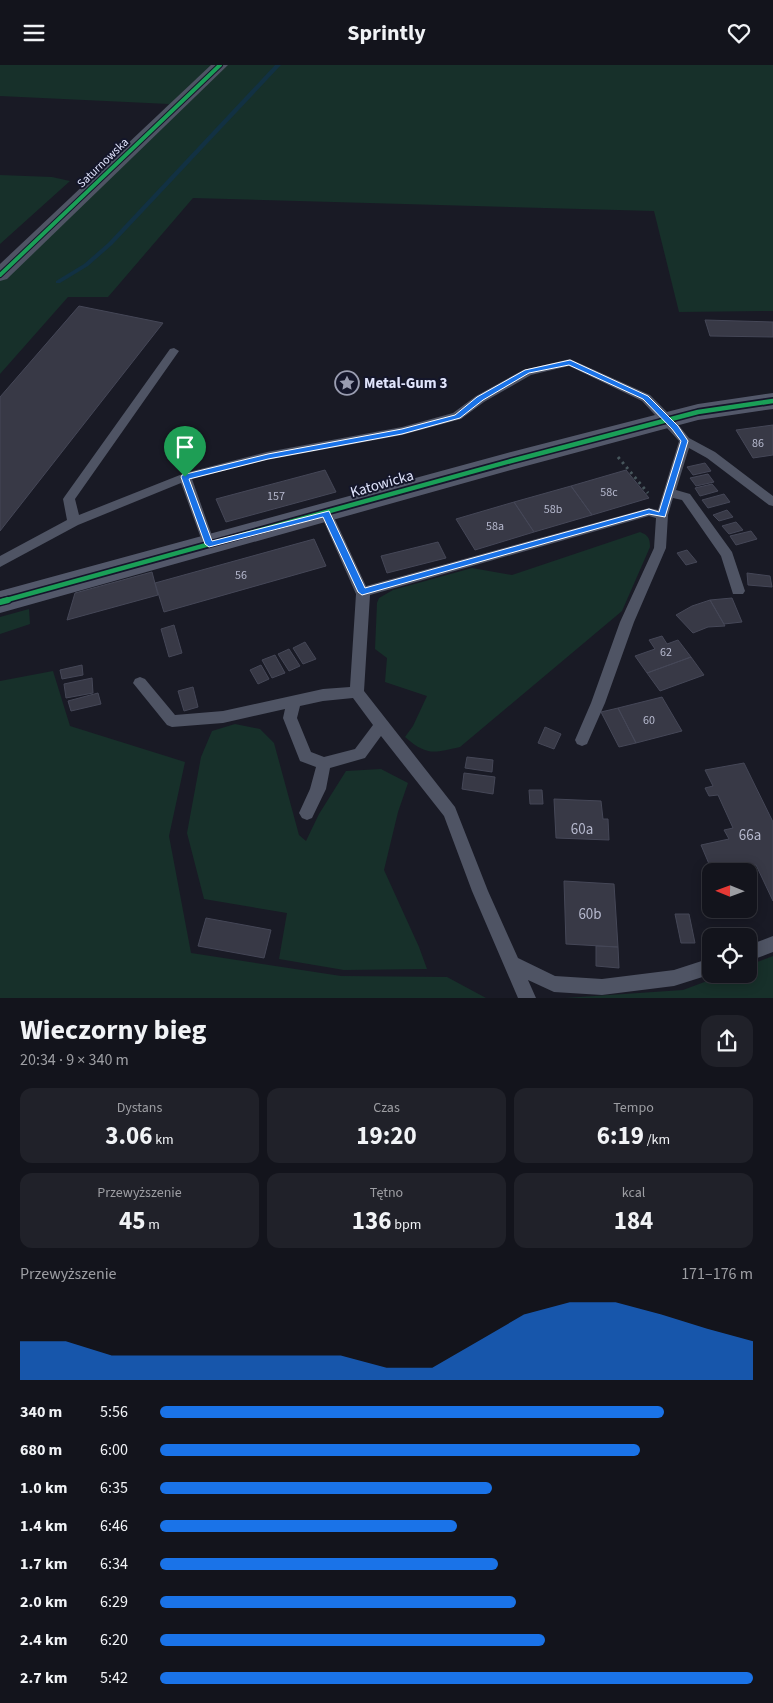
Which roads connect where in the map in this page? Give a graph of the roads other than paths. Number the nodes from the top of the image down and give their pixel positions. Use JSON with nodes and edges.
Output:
{"nodes":[{"id":1,"x":220,"y":65,"type":"edge"},
{"id":2,"x":0,"y":275,"type":"edge"},
{"id":3,"x":174,"y":351,"type":"dead end"},
{"id":4,"x":773,"y":401,"type":"edge"},
{"id":5,"x":668,"y":420,"type":"junction"},
{"id":6,"x":685,"y":441,"type":"junction"},
{"id":7,"x":185,"y":477,"type":"junction"},
{"id":8,"x":668,"y":492,"type":"junction"},
{"id":9,"x":773,"y":502,"type":"edge"},
{"id":10,"x":326,"y":513,"type":"junction"},
{"id":11,"x":662,"y":515,"type":"junction"},
{"id":12,"x":74,"y":523,"type":"junction"},
{"id":13,"x":209,"y":544,"type":"junction"},
{"id":14,"x":0,"y":562,"type":"edge"},
{"id":15,"x":738,"y":591,"type":"dead end"},
{"id":16,"x":362,"y":592,"type":"junction"},
{"id":17,"x":0,"y":602,"type":"edge"},
{"id":18,"x":140,"y":683,"type":"dead end"},
{"id":19,"x":357,"y":692,"type":"junction"},
{"id":20,"x":293,"y":703,"type":"junction"},
{"id":21,"x":381,"y":725,"type":"junction"},
{"id":22,"x":582,"y":739,"type":"dead end"},
{"id":23,"x":324,"y":763,"type":"junction"},
{"id":24,"x":307,"y":813,"type":"dead end"},
{"id":25,"x":773,"y":944,"type":"edge"},
{"id":26,"x":757,"y":950,"type":"edge"},
{"id":27,"x":511,"y":963,"type":"junction"},
{"id":28,"x":702,"y":969,"type":"edge"},
{"id":29,"x":527,"y":998,"type":"edge"}],
"edges":[{"from":1,"to":2,"type":"street","name":"Saturnowska"},
{"from":3,"to":12,"type":"lane"},
{"from":4,"to":5,"type":"street","name":"Katowicka"},
{"from":5,"to":6,"type":"lane"},
{"from":5,"to":7,"type":"lane"},
{"from":5,"to":10,"type":"street","name":"Katowicka"},
{"from":6,"to":8,"type":"lane"},
{"from":6,"to":9,"type":"lane"},
{"from":7,"to":12,"type":"lane"},
{"from":7,"to":13,"type":"lane"},
{"from":8,"to":11,"type":"lane"},
{"from":8,"to":15,"type":"lane"},
{"from":10,"to":13,"type":"street","name":"Katowicka"},
{"from":10,"to":16,"type":"lane"},
{"from":11,"to":16,"type":"lane"},
{"from":11,"to":22,"type":"lane"},
{"from":12,"to":14,"type":"lane"},
{"from":13,"to":17,"type":"street","name":"Katowicka"},
{"from":16,"to":19,"type":"lane"},
{"from":18,"to":20,"type":"lane"},
{"from":19,"to":20,"type":"lane"},
{"from":19,"to":21,"type":"lane"},
{"from":20,"to":23,"type":"lane"},
{"from":21,"to":23,"type":"lane"},
{"from":21,"to":27,"type":"lane"},
{"from":23,"to":24,"type":"lane"},
{"from":25,"to":26,"type":"lane"},
{"from":27,"to":28,"type":"lane"},
{"from":27,"to":29,"type":"lane"}]}
